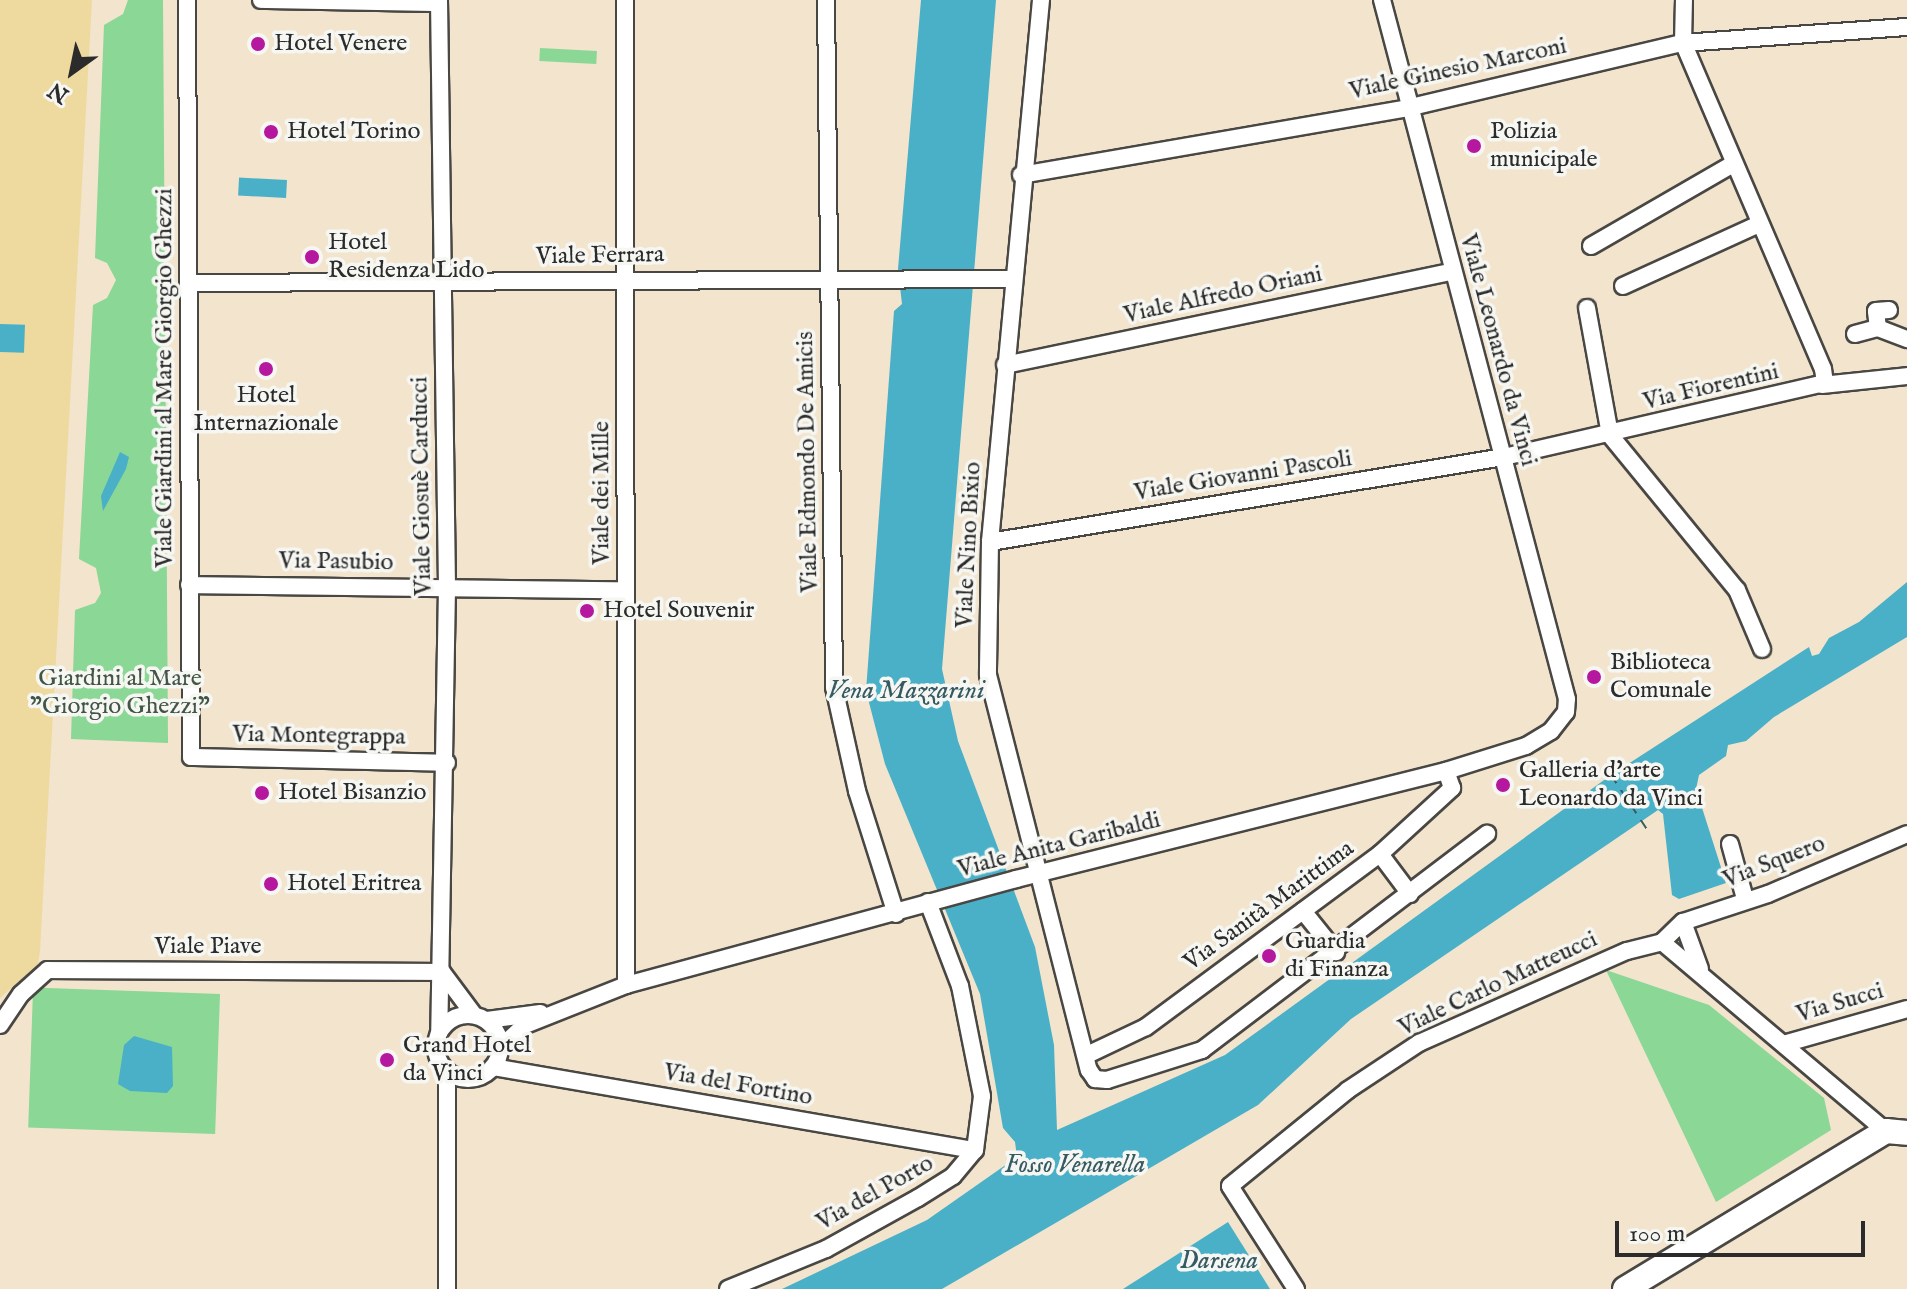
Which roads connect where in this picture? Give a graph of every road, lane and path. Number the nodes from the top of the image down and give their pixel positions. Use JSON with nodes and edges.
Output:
{"nodes":[{"id":1,"x":187,"y":0,"type":"edge"},
{"id":2,"x":261,"y":0,"type":"edge"},
{"id":3,"x":625,"y":0,"type":"edge"},
{"id":4,"x":826,"y":0,"type":"edge"},
{"id":5,"x":1041,"y":0,"type":"edge"},
{"id":6,"x":1382,"y":0,"type":"edge"},
{"id":7,"x":1684,"y":0,"type":"edge"},
{"id":8,"x":439,"y":2,"type":"edge"},
{"id":9,"x":1907,"y":27,"type":"edge"},
{"id":10,"x":1683,"y":43,"type":"junction"},
{"id":11,"x":1407,"y":108,"type":"junction"},
{"id":12,"x":1733,"y":164,"type":"junction"},
{"id":13,"x":1021,"y":175,"type":"junction"},
{"id":14,"x":1759,"y":224,"type":"junction"},
{"id":15,"x":1591,"y":246,"type":"dead end"},
{"id":16,"x":1452,"y":272,"type":"junction"},
{"id":17,"x":828,"y":276,"type":"junction"},
{"id":18,"x":625,"y":280,"type":"junction"},
{"id":19,"x":1005,"y":280,"type":"junction"},
{"id":20,"x":444,"y":282,"type":"junction"},
{"id":21,"x":189,"y":283,"type":"junction"},
{"id":22,"x":1623,"y":286,"type":"dead end"},
{"id":23,"x":1587,"y":308,"type":"dead end"},
{"id":24,"x":1889,"y":310,"type":"dead end"},
{"id":25,"x":1878,"y":328,"type":"junction"},
{"id":26,"x":1855,"y":334,"type":"dead end"},
{"id":27,"x":1907,"y":339,"type":"edge"},
{"id":28,"x":1005,"y":365,"type":"junction"},
{"id":29,"x":1907,"y":376,"type":"edge"},
{"id":30,"x":1824,"y":383,"type":"junction"},
{"id":31,"x":1610,"y":435,"type":"junction"},
{"id":32,"x":1504,"y":457,"type":"junction"},
{"id":33,"x":990,"y":542,"type":"junction"},
{"id":34,"x":189,"y":585,"type":"junction"},
{"id":35,"x":447,"y":587,"type":"junction"},
{"id":36,"x":626,"y":590,"type":"junction"},
{"id":37,"x":1762,"y":649,"type":"dead end"},
{"id":38,"x":1566,"y":712,"type":"joint"},
{"id":39,"x":191,"y":757,"type":"joint"},
{"id":40,"x":447,"y":763,"type":"junction"},
{"id":41,"x":1446,"y":771,"type":"junction"},
{"id":42,"x":1487,"y":834,"type":"dead end"},
{"id":43,"x":1907,"y":834,"type":"edge"},
{"id":44,"x":1730,"y":844,"type":"dead end"},
{"id":45,"x":1380,"y":854,"type":"junction"},
{"id":46,"x":1041,"y":874,"type":"junction"},
{"id":47,"x":1410,"y":894,"type":"junction"},
{"id":48,"x":1745,"y":899,"type":"junction"},
{"id":49,"x":928,"y":902,"type":"junction"},
{"id":50,"x":1303,"y":911,"type":"junction"},
{"id":51,"x":896,"y":914,"type":"junction"},
{"id":52,"x":1683,"y":922,"type":"junction"},
{"id":53,"x":1662,"y":942,"type":"junction"},
{"id":54,"x":1336,"y":952,"type":"junction"},
{"id":55,"x":1701,"y":970,"type":"junction"},
{"id":56,"x":442,"y":972,"type":"junction"},
{"id":57,"x":626,"y":985,"type":"junction"},
{"id":58,"x":1907,"y":1009,"type":"edge"},
{"id":59,"x":554,"y":1011,"type":"junction"},
{"id":60,"x":480,"y":1017,"type":"junction"},
{"id":61,"x":0,"y":1025,"type":"edge"},
{"id":62,"x":439,"y":1032,"type":"junction"},
{"id":63,"x":1787,"y":1043,"type":"junction"},
{"id":64,"x":500,"y":1048,"type":"junction"},
{"id":65,"x":1087,"y":1055,"type":"junction"},
{"id":66,"x":493,"y":1067,"type":"junction"},
{"id":67,"x":447,"y":1071,"type":"junction"},
{"id":68,"x":1896,"y":1132,"type":"edge"},
{"id":69,"x":975,"y":1150,"type":"junction"},
{"id":70,"x":447,"y":1289,"type":"edge"},
{"id":71,"x":728,"y":1289,"type":"edge"},
{"id":72,"x":1296,"y":1289,"type":"edge"},
{"id":73,"x":1625,"y":1289,"type":"edge"}],
"edges":[{"from":1,"to":21,"type":"street","name":"Viale Giardini al Mare Giorgio Ghezzi"},
{"from":2,"to":8,"type":"street"},
{"from":3,"to":18,"type":"street","name":"Viale dei Mille"},
{"from":4,"to":17,"type":"street","name":"Viale Edmondo De Amicis"},
{"from":5,"to":13,"type":"street","name":"Viale Nino Bixio"},
{"from":6,"to":11,"type":"street","name":"Viale Leonardo da Vinci"},
{"from":7,"to":10,"type":"street"},
{"from":8,"to":20,"type":"street","name":"Viale Giosuè Carducci"},
{"from":9,"to":10,"type":"street","name":"Viale Ginesio Marconi"},
{"from":10,"to":11,"type":"street","name":"Viale Ginesio Marconi"},
{"from":10,"to":12,"type":"street"},
{"from":11,"to":13,"type":"street","name":"Viale Ginesio Marconi"},
{"from":11,"to":16,"type":"street","name":"Viale Leonardo da Vinci"},
{"from":12,"to":14,"type":"street"},
{"from":12,"to":15,"type":"street"},
{"from":13,"to":19,"type":"street","name":"Viale Nino Bixio"},
{"from":14,"to":22,"type":"street"},
{"from":14,"to":30,"type":"street"},
{"from":16,"to":28,"type":"street","name":"Viale Alfredo Oriani"},
{"from":16,"to":32,"type":"street","name":"Viale Leonardo da Vinci"},
{"from":17,"to":18,"type":"street","name":"Viale Ferrara"},
{"from":17,"to":19,"type":"street","name":"Viale Ferrara"},
{"from":17,"to":51,"type":"street","name":"Viale Edmondo De Amicis"},
{"from":18,"to":20,"type":"street","name":"Viale Ferrara"},
{"from":18,"to":36,"type":"street","name":"Viale dei Mille"},
{"from":19,"to":28,"type":"street","name":"Viale Nino Bixio"},
{"from":20,"to":21,"type":"street","name":"Viale Ferrara"},
{"from":20,"to":35,"type":"street","name":"Viale Giosuè Carducci"},
{"from":21,"to":34,"type":"street","name":"Viale Giardini al Mare Giorgio Ghezzi"},
{"from":23,"to":31,"type":"street"},
{"from":24,"to":25,"type":"street"},
{"from":25,"to":26,"type":"street"},
{"from":25,"to":27,"type":"street"},
{"from":28,"to":33,"type":"street","name":"Viale Nino Bixio"},
{"from":29,"to":30,"type":"street","name":"Via Fiorentini"},
{"from":30,"to":31,"type":"street","name":"Via Fiorentini"},
{"from":31,"to":32,"type":"street","name":"Via Fiorentini"},
{"from":31,"to":37,"type":"street"},
{"from":32,"to":33,"type":"street","name":"Viale Giovanni Pascoli"},
{"from":32,"to":38,"type":"street","name":"Viale Leonardo da Vinci"},
{"from":33,"to":46,"type":"street","name":"Viale Nino Bixio"},
{"from":34,"to":35,"type":"street","name":"Via Pasubio"},
{"from":34,"to":39,"type":"street","name":"Viale Giardini al Mare Giorgio Ghezzi"},
{"from":35,"to":36,"type":"street","name":"Via Pasubio"},
{"from":35,"to":40,"type":"street","name":"Viale Giosuè Carducci"},
{"from":36,"to":57,"type":"street","name":"Viale dei Mille"},
{"from":38,"to":41,"type":"street","name":"Viale Anita Garibaldi"},
{"from":39,"to":40,"type":"street","name":"Via Montegrappa"},
{"from":40,"to":56,"type":"street","name":"Viale Giosuè Carducci"},
{"from":41,"to":45,"type":"street","name":"Via Sanità Marittima"},
{"from":41,"to":46,"type":"street","name":"Viale Anita Garibaldi"},
{"from":42,"to":47,"type":"street"},
{"from":43,"to":48,"type":"street","name":"Via Squero"},
{"from":44,"to":48,"type":"street"},
{"from":45,"to":47,"type":"street"},
{"from":45,"to":50,"type":"street","name":"Via Sanità Marittima"},
{"from":46,"to":49,"type":"street","name":"Viale Anita Garibaldi"},
{"from":46,"to":65,"type":"street","name":"Viale Nino Bixio"},
{"from":47,"to":54,"type":"street"},
{"from":48,"to":52,"type":"street","name":"Via Squero"},
{"from":49,"to":51,"type":"street","name":"Viale Anita Garibaldi"},
{"from":49,"to":69,"type":"street"},
{"from":50,"to":54,"type":"street"},
{"from":50,"to":65,"type":"street","name":"Via Sanità Marittima"},
{"from":51,"to":57,"type":"street","name":"Viale Anita Garibaldi"},
{"from":52,"to":53,"type":"street","name":"Via Squero"},
{"from":52,"to":55,"type":"street"},
{"from":53,"to":55,"type":"street"},
{"from":53,"to":72,"type":"street","name":"Viale Carlo Matteucci"},
{"from":54,"to":65,"type":"street","name":"Viale Nino Bixio"},
{"from":55,"to":63,"type":"street"},
{"from":56,"to":60,"type":"street"},
{"from":56,"to":61,"type":"street","name":"Viale Piave"},
{"from":56,"to":62,"type":"street","name":"Viale Giosuè Carducci"},
{"from":57,"to":59,"type":"street","name":"Viale Anita Garibaldi"},
{"from":58,"to":63,"type":"street","name":"Via Succi"},
{"from":59,"to":60,"type":"street","name":"Viale Anita Garibaldi"},
{"from":59,"to":64,"type":"street","name":"Viale Anita Garibaldi"},
{"from":60,"to":62,"type":"street"},
{"from":60,"to":64,"type":"street"},
{"from":62,"to":67,"type":"street"},
{"from":63,"to":68,"type":"street"},
{"from":64,"to":66,"type":"street"},
{"from":66,"to":67,"type":"street"},
{"from":66,"to":69,"type":"street","name":"Via del Fortino"},
{"from":67,"to":70,"type":"street"},
{"from":68,"to":73,"type":"street"},
{"from":69,"to":71,"type":"street","name":"Via del Porto"}]}
